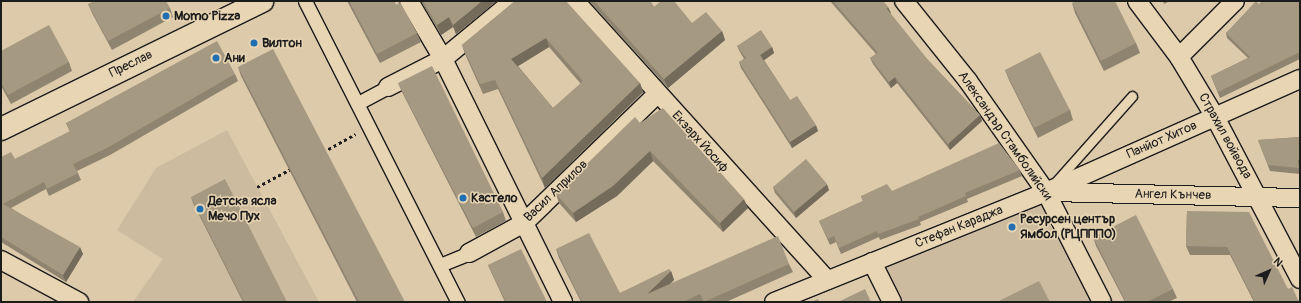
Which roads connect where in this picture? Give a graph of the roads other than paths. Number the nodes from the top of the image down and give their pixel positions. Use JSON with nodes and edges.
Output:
{"nodes":[{"id":1,"x":262,"y":1,"type":"edge"},
{"id":2,"x":305,"y":1,"type":"edge"},
{"id":3,"x":409,"y":1,"type":"edge"},
{"id":4,"x":513,"y":1,"type":"edge"},
{"id":5,"x":576,"y":1,"type":"edge"},
{"id":6,"x":904,"y":1,"type":"edge"},
{"id":7,"x":1137,"y":1,"type":"edge"},
{"id":8,"x":1235,"y":1,"type":"edge"},
{"id":9,"x":1180,"y":57,"type":"junction"},
{"id":10,"x":442,"y":59,"type":"junction"},
{"id":11,"x":1300,"y":79,"type":"edge"},
{"id":12,"x":388,"y":87,"type":"joint"},
{"id":13,"x":657,"y":94,"type":"junction"},
{"id":14,"x":1132,"y":96,"type":"dead end"},
{"id":15,"x":358,"y":103,"type":"junction"},
{"id":16,"x":1215,"y":117,"type":"junction"},
{"id":17,"x":1,"y":128,"type":"edge"},
{"id":18,"x":1046,"y":192,"type":"junction"},
{"id":19,"x":1258,"y":197,"type":"junction"},
{"id":20,"x":1300,"y":198,"type":"edge"},
{"id":21,"x":524,"y":223,"type":"junction"},
{"id":22,"x":469,"y":253,"type":"joint"},
{"id":23,"x":1,"y":260,"type":"edge"},
{"id":24,"x":872,"y":262,"type":"junction"},
{"id":25,"x":440,"y":265,"type":"junction"},
{"id":26,"x":1300,"y":279,"type":"edge"},
{"id":27,"x":827,"y":280,"type":"junction"},
{"id":28,"x":80,"y":302,"type":"edge"},
{"id":29,"x":458,"y":302,"type":"edge"},
{"id":30,"x":563,"y":302,"type":"edge"},
{"id":31,"x":774,"y":302,"type":"edge"},
{"id":32,"x":892,"y":302,"type":"edge"},
{"id":33,"x":1102,"y":302,"type":"edge"}],
"edges":[{"from":1,"to":17,"type":"street","name":"Преслав"},
{"from":2,"to":15,"type":"street"},
{"from":3,"to":10,"type":"street"},
{"from":4,"to":10,"type":"street"},
{"from":5,"to":13,"type":"street","name":"Екзарх Йосиф"},
{"from":6,"to":18,"type":"street","name":"Александър Стамболийски"},
{"from":7,"to":9,"type":"street","name":"Страхил войвода"},
{"from":8,"to":9,"type":"street"},
{"from":9,"to":16,"type":"street","name":"Страхил войвода"},
{"from":10,"to":12,"type":"street"},
{"from":10,"to":21,"type":"street"},
{"from":11,"to":16,"type":"street","name":"Панйот Хитов"},
{"from":12,"to":15,"type":"street"},
{"from":13,"to":21,"type":"street","name":"Васил Априлов"},
{"from":13,"to":27,"type":"street","name":"Екзарх Йосиф"},
{"from":14,"to":18,"type":"lane","name":"Стефан Караджа"},
{"from":15,"to":25,"type":"street"},
{"from":16,"to":18,"type":"street","name":"Панйот Хитов"},
{"from":16,"to":19,"type":"street","name":"Страхил войвода"},
{"from":18,"to":19,"type":"street","name":"Ангел Кънчев"},
{"from":18,"to":24,"type":"street","name":"Стефан Караджа"},
{"from":18,"to":33,"type":"street","name":"Александър Стамболийски"},
{"from":19,"to":20,"type":"street","name":"Ангел Кънчев"},
{"from":19,"to":26,"type":"street","name":"Страхил войвода"},
{"from":21,"to":22,"type":"street","name":"Васил Априлов"},
{"from":21,"to":30,"type":"street"},
{"from":22,"to":25,"type":"street","name":"Васил Априлов"},
{"from":23,"to":28,"type":"street"},
{"from":24,"to":27,"type":"street","name":"Стефан Караджа"},
{"from":24,"to":32,"type":"street"},
{"from":25,"to":29,"type":"street"},
{"from":27,"to":31,"type":"street","name":"Стефан Караджа"}]}
